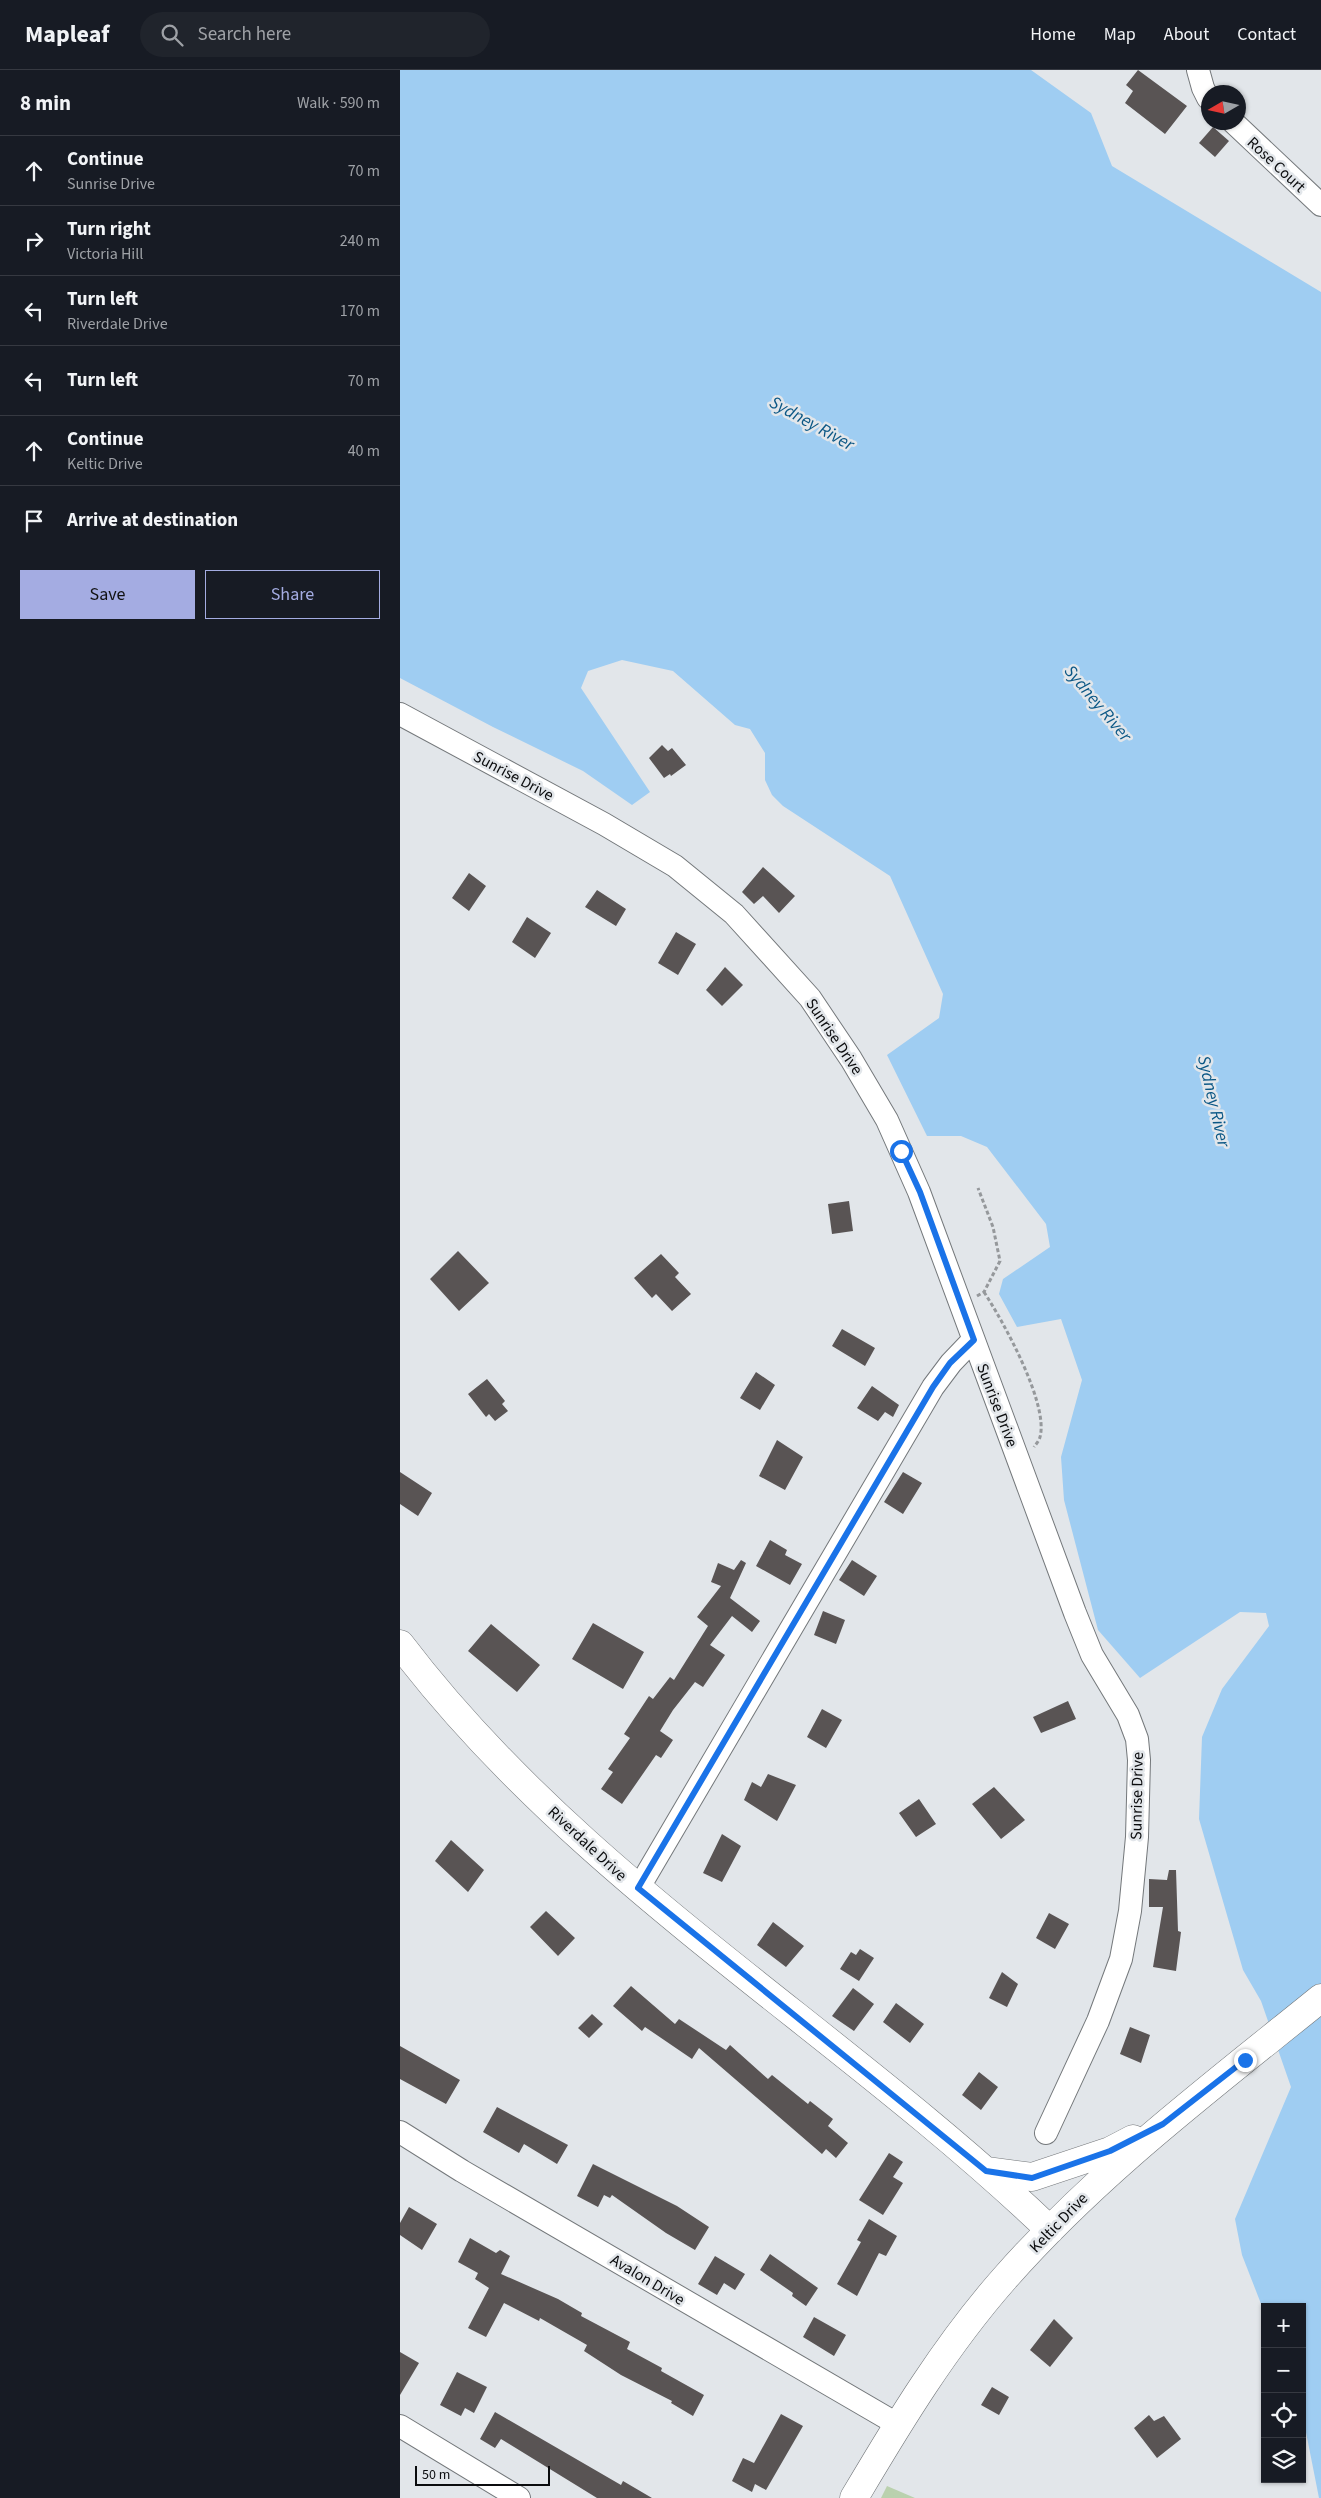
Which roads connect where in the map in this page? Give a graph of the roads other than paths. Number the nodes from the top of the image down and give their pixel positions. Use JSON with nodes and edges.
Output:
{"nodes":[{"id":1,"x":1198,"y":70,"type":"edge"},
{"id":2,"x":1201,"y":85,"type":"edge"},
{"id":3,"x":1241,"y":130,"type":"edge"},
{"id":4,"x":1321,"y":205,"type":"edge"},
{"id":5,"x":400,"y":714,"type":"edge"},
{"id":6,"x":974,"y":1340,"type":"junction"},
{"id":7,"x":400,"y":1644,"type":"edge"},
{"id":8,"x":638,"y":1888,"type":"junction"},
{"id":9,"x":1321,"y":1998,"type":"edge"},
{"id":10,"x":1163,"y":2124,"type":"junction"},
{"id":11,"x":400,"y":2132,"type":"edge"},
{"id":12,"x":1046,"y":2133,"type":"dead end"},
{"id":13,"x":986,"y":2171,"type":"junction"},
{"id":14,"x":1050,"y":2230,"type":"junction"},
{"id":15,"x":897,"y":2424,"type":"junction"},
{"id":16,"x":400,"y":2426,"type":"edge"},
{"id":17,"x":519,"y":2498,"type":"edge"},
{"id":18,"x":854,"y":2498,"type":"edge"}],
"edges":[{"from":1,"to":2,"type":"street"},
{"from":3,"to":4,"type":"street","name":"Rose Court"},
{"from":5,"to":6,"type":"street","name":"Sunrise Drive"},
{"from":6,"to":8,"type":"street"},
{"from":6,"to":12,"type":"street","name":"Sunrise Drive"},
{"from":7,"to":8,"type":"main road","name":"Riverdale Drive"},
{"from":8,"to":13,"type":"main road","name":"Riverdale Drive"},
{"from":9,"to":10,"type":"main road","name":"Keltic Drive"},
{"from":10,"to":13,"type":"main road"},
{"from":10,"to":14,"type":"main road","name":"Keltic Drive"},
{"from":11,"to":15,"type":"street","name":"Avalon Drive"},
{"from":13,"to":14,"type":"main road","name":"Riverdale Drive"},
{"from":14,"to":15,"type":"main road","name":"Keltic Drive"},
{"from":15,"to":18,"type":"main road","name":"Keltic Drive"},
{"from":16,"to":17,"type":"street"}]}
